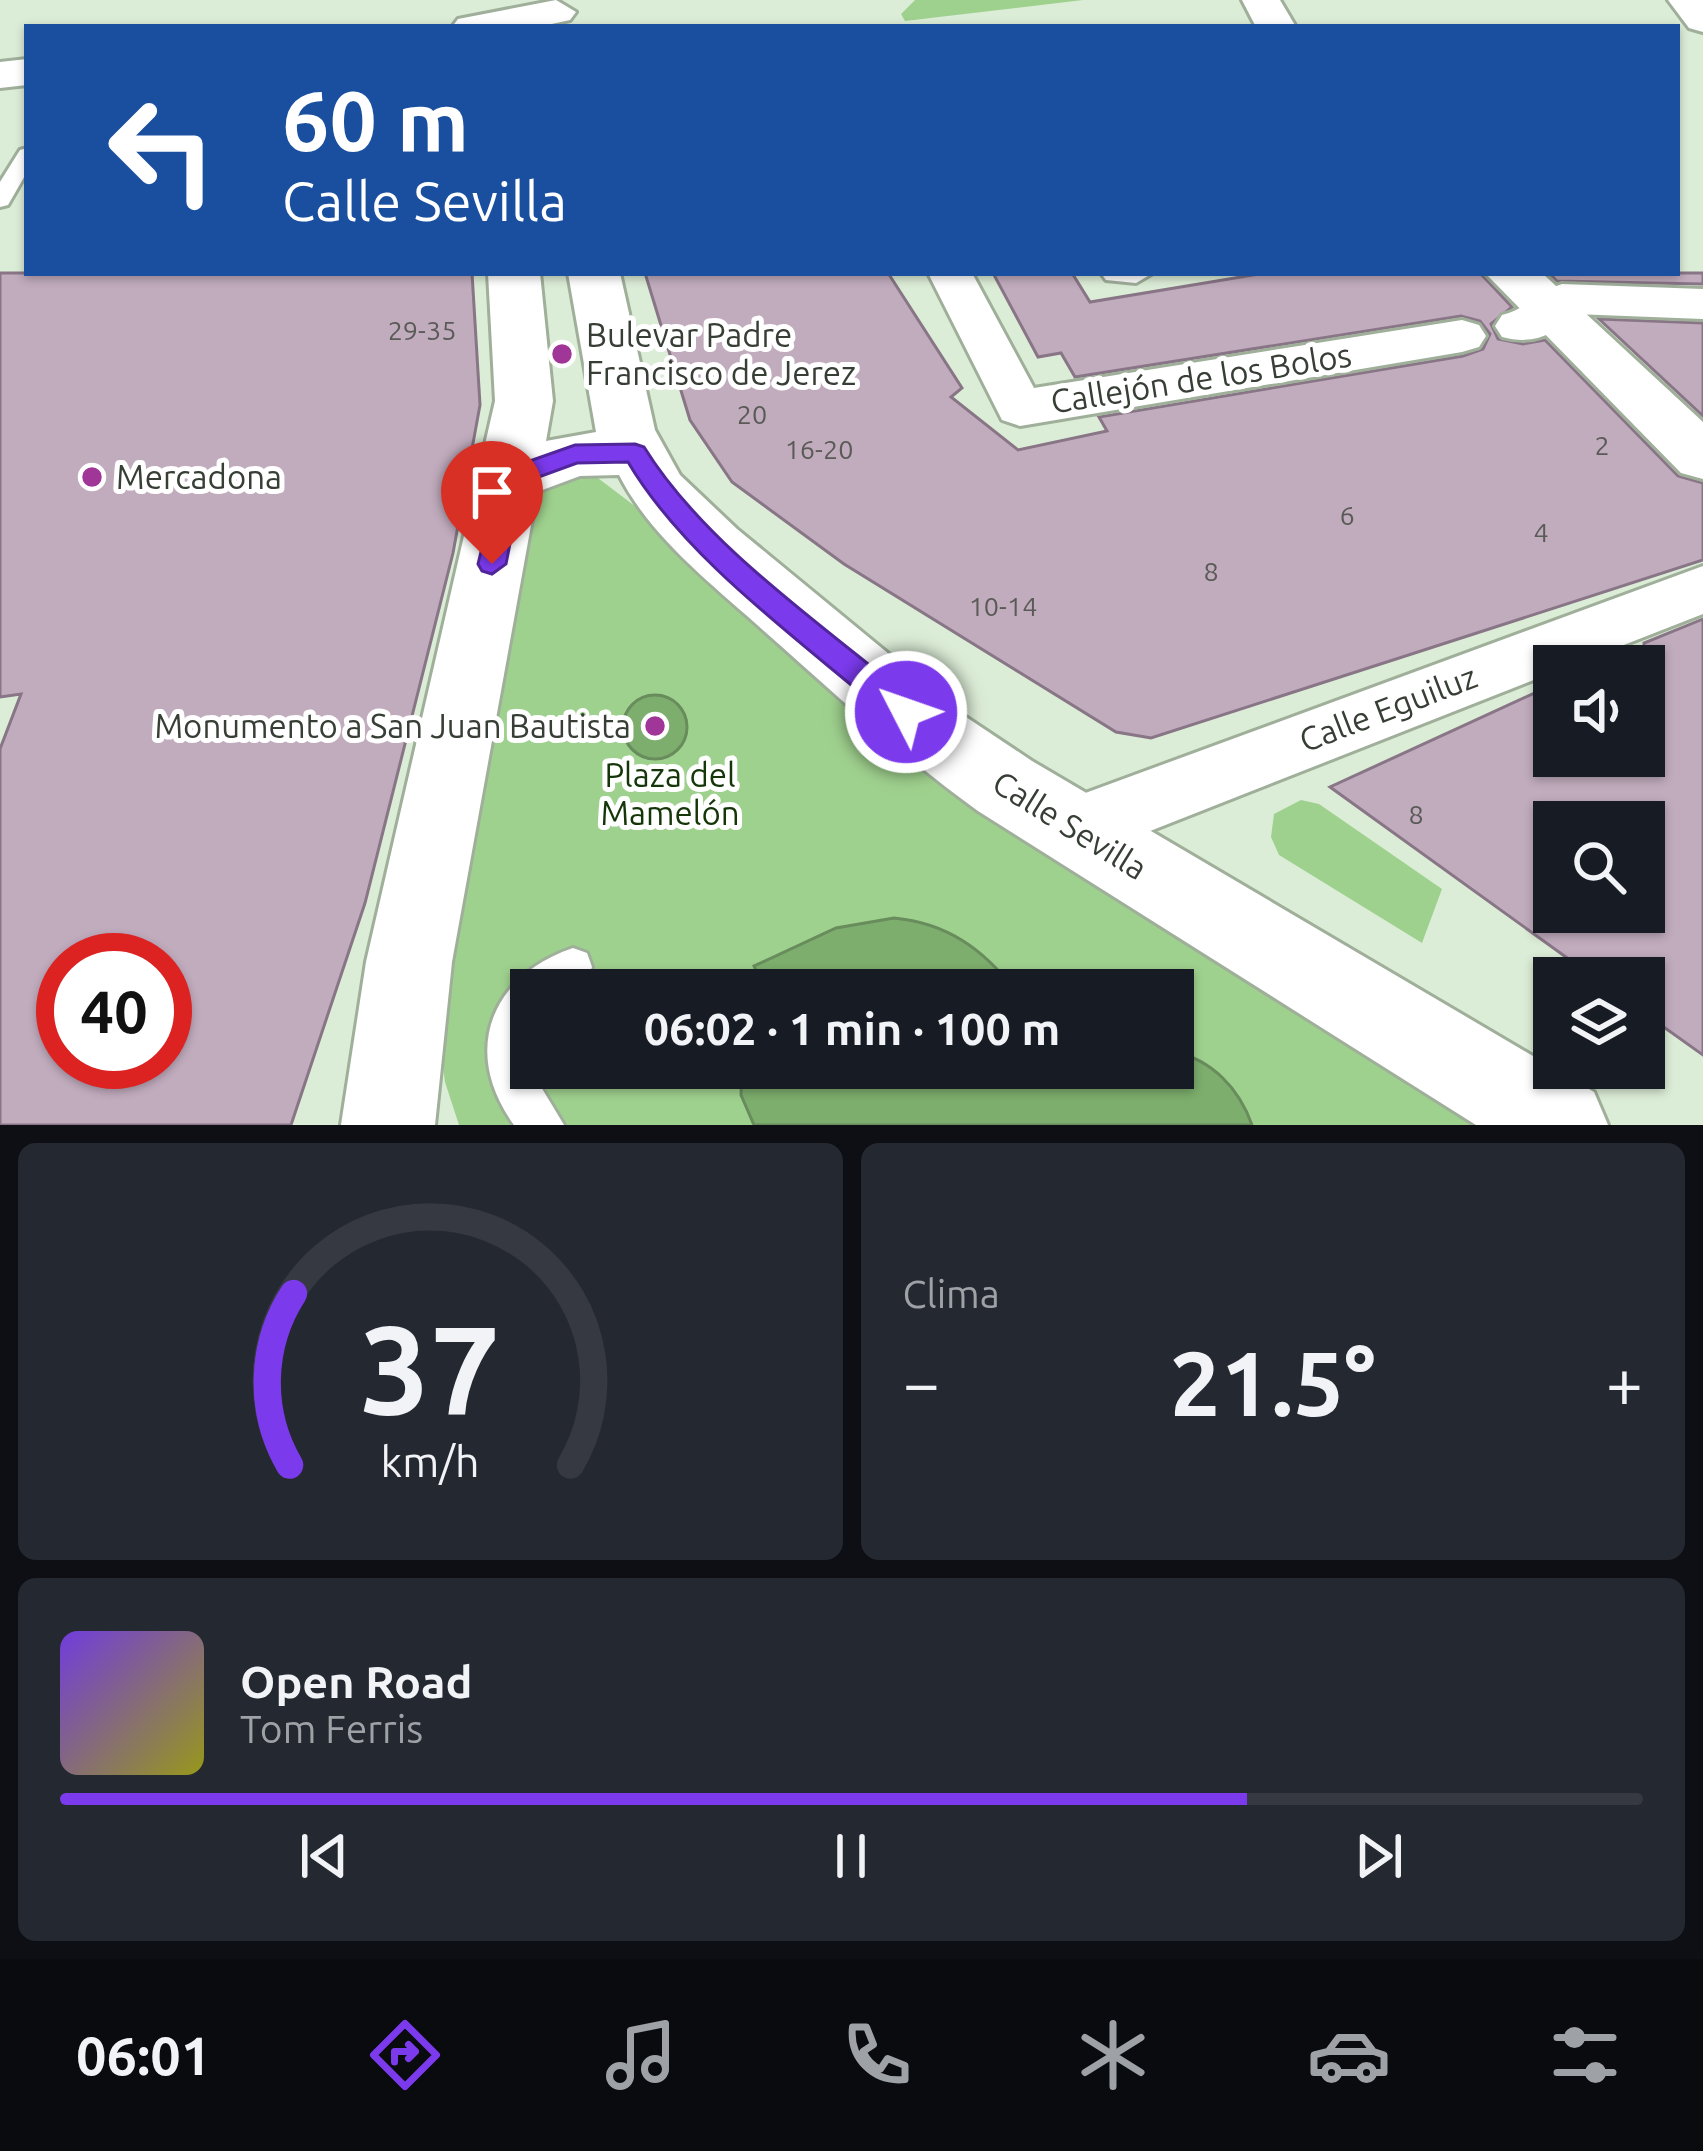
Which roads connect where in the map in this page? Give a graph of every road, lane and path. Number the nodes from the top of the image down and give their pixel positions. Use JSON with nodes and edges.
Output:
{"nodes":[{"id":1,"x":1687,"y":0,"type":"edge"},
{"id":2,"x":556,"y":13,"type":"edge"},
{"id":3,"x":491,"y":19,"type":"edge"},
{"id":4,"x":1703,"y":20,"type":"edge"},
{"id":5,"x":24,"y":159,"type":"edge"},
{"id":6,"x":0,"y":200,"type":"edge"},
{"id":7,"x":514,"y":276,"type":"edge"},
{"id":8,"x":594,"y":276,"type":"edge"},
{"id":9,"x":952,"y":276,"type":"edge"},
{"id":10,"x":1527,"y":303,"type":"edge"},
{"id":11,"x":1703,"y":304,"type":"edge"},
{"id":12,"x":1462,"y":335,"type":"dead end"},
{"id":13,"x":635,"y":453,"type":"junction"},
{"id":14,"x":1703,"y":457,"type":"edge"},
{"id":15,"x":510,"y":478,"type":"junction"},
{"id":16,"x":1703,"y":590,"type":"edge"},
{"id":17,"x":1073,"y":830,"type":"junction"},
{"id":18,"x":573,"y":967,"type":"dead end"},
{"id":19,"x":567,"y":969,"type":"edge"},
{"id":20,"x":510,"y":1032,"type":"edge"},
{"id":21,"x":510,"y":1083,"type":"edge"},
{"id":22,"x":515,"y":1089,"type":"edge"},
{"id":23,"x":388,"y":1125,"type":"edge"},
{"id":24,"x":543,"y":1125,"type":"edge"},
{"id":25,"x":1561,"y":1125,"type":"edge"}],
"edges":[{"from":1,"to":4,"type":"street"},
{"from":2,"to":3,"type":"street"},
{"from":5,"to":6,"type":"lane"},
{"from":7,"to":15,"type":"street"},
{"from":8,"to":13,"type":"street","name":"Calle Sevilla"},
{"from":9,"to":12,"type":"street","name":"Callejón de los Bolos"},
{"from":10,"to":11,"type":"street"},
{"from":10,"to":14,"type":"street"},
{"from":13,"to":15,"type":"street"},
{"from":13,"to":17,"type":"street","name":"Calle Sevilla"},
{"from":15,"to":23,"type":"street"},
{"from":16,"to":17,"type":"street","name":"Calle Eguiluz"},
{"from":17,"to":25,"type":"street","name":"Calle Sevilla"},
{"from":18,"to":19,"type":"lane"},
{"from":20,"to":21,"type":"lane"},
{"from":22,"to":24,"type":"lane"}]}
